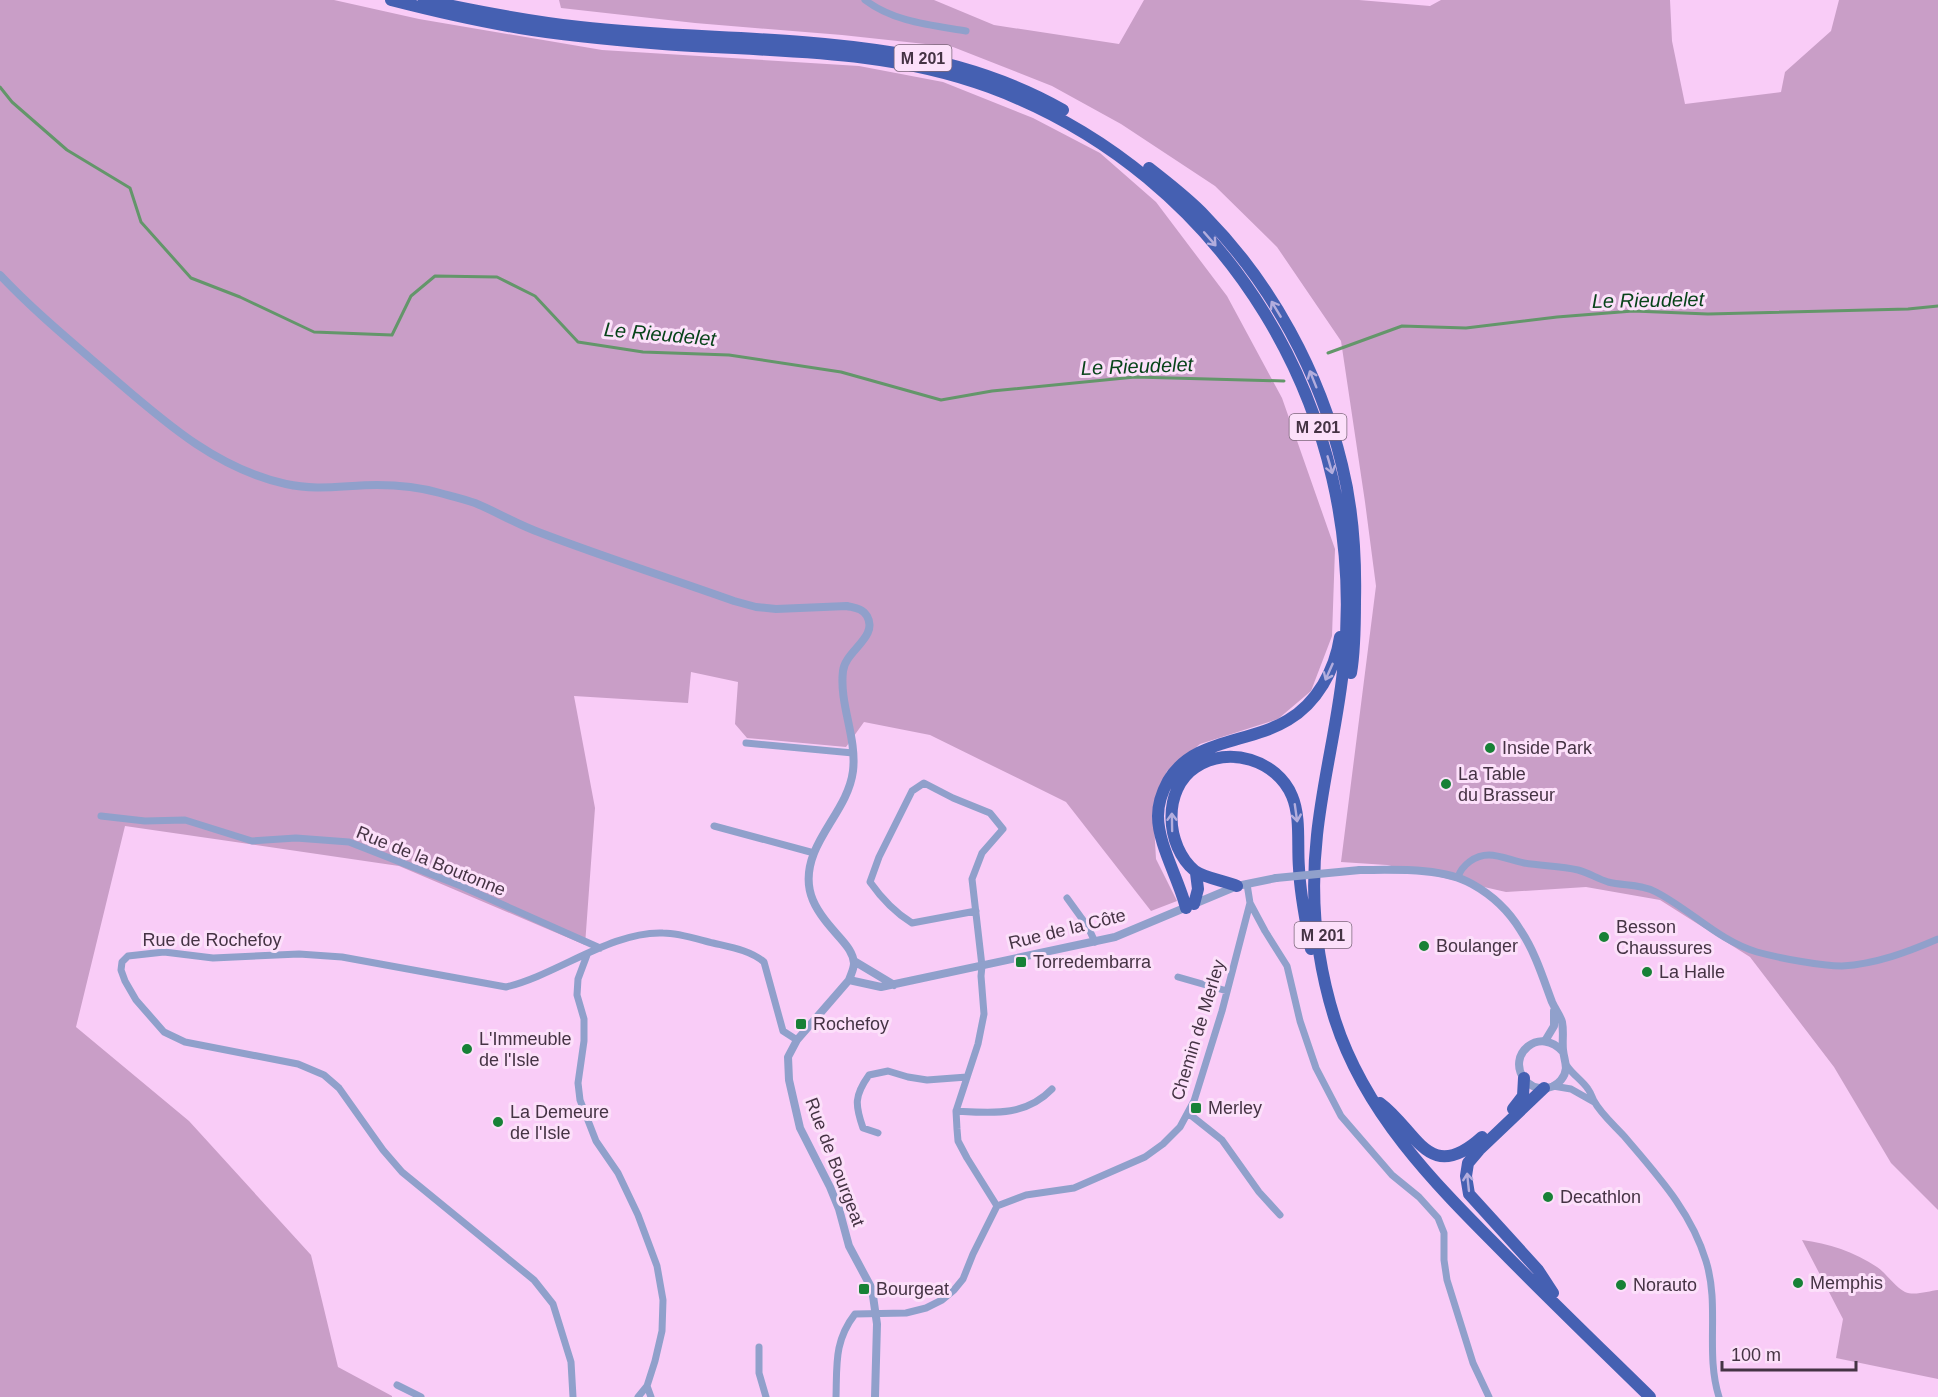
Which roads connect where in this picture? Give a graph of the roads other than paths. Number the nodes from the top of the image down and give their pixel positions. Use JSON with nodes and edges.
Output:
{"nodes":[{"id":1,"x":391,"y":0,"type":"edge"},
{"id":2,"x":424,"y":0,"type":"edge"},
{"id":3,"x":865,"y":0,"type":"edge"},
{"id":4,"x":966,"y":31,"type":"dead end"},
{"id":5,"x":0,"y":275,"type":"edge"},
{"id":6,"x":1347,"y":573,"type":"junction"},
{"id":7,"x":746,"y":743,"type":"dead end"},
{"id":8,"x":853,"y":753,"type":"junction"},
{"id":9,"x":101,"y":816,"type":"dead end"},
{"id":10,"x":714,"y":826,"type":"dead end"},
{"id":11,"x":814,"y":853,"type":"junction"},
{"id":12,"x":1196,"y":873,"type":"junction"},
{"id":13,"x":1458,"y":878,"type":"junction"},
{"id":14,"x":1242,"y":885,"type":"junction"},
{"id":15,"x":1067,"y":898,"type":"dead end"},
{"id":16,"x":1250,"y":903,"type":"junction"},
{"id":17,"x":1190,"y":906,"type":"junction"},
{"id":18,"x":976,"y":911,"type":"junction"},
{"id":19,"x":1938,"y":939,"type":"edge"},
{"id":20,"x":1095,"y":942,"type":"junction"},
{"id":21,"x":600,"y":948,"type":"junction"},
{"id":22,"x":587,"y":955,"type":"junction"},
{"id":23,"x":854,"y":961,"type":"junction"},
{"id":24,"x":982,"y":966,"type":"junction"},
{"id":25,"x":1178,"y":976,"type":"dead end"},
{"id":26,"x":849,"y":980,"type":"junction"},
{"id":27,"x":895,"y":985,"type":"junction"},
{"id":28,"x":1227,"y":991,"type":"junction"},
{"id":29,"x":1554,"y":1007,"type":"junction"},
{"id":30,"x":796,"y":1040,"type":"junction"},
{"id":31,"x":1545,"y":1041,"type":"junction"},
{"id":32,"x":1563,"y":1052,"type":"junction"},
{"id":33,"x":1567,"y":1066,"type":"junction"},
{"id":34,"x":967,"y":1077,"type":"junction"},
{"id":35,"x":1524,"y":1078,"type":"junction"},
{"id":36,"x":1548,"y":1087,"type":"junction"},
{"id":37,"x":1052,"y":1089,"type":"dead end"},
{"id":38,"x":1594,"y":1102,"type":"junction"},
{"id":39,"x":1380,"y":1103,"type":"junction"},
{"id":40,"x":956,"y":1111,"type":"junction"},
{"id":41,"x":1188,"y":1113,"type":"junction"},
{"id":42,"x":878,"y":1133,"type":"dead end"},
{"id":43,"x":1428,"y":1175,"type":"junction"},
{"id":44,"x":998,"y":1206,"type":"junction"},
{"id":45,"x":1280,"y":1215,"type":"dead end"},
{"id":46,"x":1553,"y":1293,"type":"junction"},
{"id":47,"x":876,"y":1314,"type":"junction"},
{"id":48,"x":759,"y":1347,"type":"dead end"},
{"id":49,"x":397,"y":1385,"type":"dead end"},
{"id":50,"x":647,"y":1386,"type":"junction"},
{"id":51,"x":421,"y":1397,"type":"edge"},
{"id":52,"x":573,"y":1397,"type":"edge"},
{"id":53,"x":638,"y":1397,"type":"edge"},
{"id":54,"x":651,"y":1397,"type":"edge"},
{"id":55,"x":766,"y":1397,"type":"edge"},
{"id":56,"x":836,"y":1397,"type":"edge"},
{"id":57,"x":875,"y":1397,"type":"edge"},
{"id":58,"x":1490,"y":1397,"type":"edge"},
{"id":59,"x":1650,"y":1397,"type":"edge"},
{"id":60,"x":1660,"y":1397,"type":"edge"},
{"id":61,"x":1719,"y":1397,"type":"edge"}],
"edges":[{"from":1,"to":6,"type":"highway","number":"M 201","one_way":true},
{"from":39,"to":2,"type":"highway","number":"M 201","one_way":true},
{"from":3,"to":4,"type":"street"},
{"from":5,"to":8,"type":"street"},
{"from":6,"to":17,"type":"highway","one_way":true},
{"from":6,"to":43,"type":"highway","number":"M 201"},
{"from":7,"to":8,"type":"street"},
{"from":8,"to":11,"type":"street"},
{"from":9,"to":21,"type":"street","name":"Rue de la Boutonne"},
{"from":10,"to":11,"type":"street"},
{"from":11,"to":23,"type":"street"},
{"from":12,"to":14,"type":"highway"},
{"from":12,"to":17,"type":"highway"},
{"from":12,"to":43,"type":"highway","one_way":true},
{"from":13,"to":14,"type":"street","name":"Rue de la Côte","bridge":true},
{"from":13,"to":19,"type":"street"},
{"from":13,"to":29,"type":"street","name":"Rue de la Côte"},
{"from":14,"to":16,"type":"street","name":"Chemin de Merley"},
{"from":14,"to":17,"type":"street","name":"Rue de la Côte"},
{"from":15,"to":20,"type":"street"},
{"from":16,"to":28,"type":"street","name":"Chemin de Merley"},
{"from":16,"to":58,"type":"street"},
{"from":17,"to":20,"type":"street","name":"Rue de la Côte"},
{"from":18,"to":18,"type":"street"},
{"from":18,"to":24,"type":"street"},
{"from":20,"to":24,"type":"street","name":"Rue de la Côte"},
{"from":21,"to":22,"type":"street","name":"Rue de Rochefoy"},
{"from":21,"to":30,"type":"street","name":"Rue de Rochefoy"},
{"from":22,"to":50,"type":"street"},
{"from":22,"to":52,"type":"street","name":"Rue de Rochefoy"},
{"from":23,"to":26,"type":"street","name":"Rue de Bourgeat"},
{"from":23,"to":27,"type":"street"},
{"from":24,"to":27,"type":"street","name":"Rue de la Côte"},
{"from":24,"to":34,"type":"street"},
{"from":25,"to":28,"type":"street"},
{"from":26,"to":27,"type":"street","name":"Rue de la Côte"},
{"from":26,"to":30,"type":"street","name":"Rue de Bourgeat"},
{"from":28,"to":41,"type":"street","name":"Chemin de Merley"},
{"from":29,"to":31,"type":"street"},
{"from":29,"to":32,"type":"street","name":"Rue de la Côte"},
{"from":30,"to":47,"type":"street","name":"Rue de Bourgeat"},
{"from":31,"to":32,"type":"street"},
{"from":31,"to":35,"type":"street"},
{"from":32,"to":33,"type":"street"},
{"from":33,"to":36,"type":"street"},
{"from":33,"to":38,"type":"street"},
{"from":34,"to":40,"type":"street"},
{"from":34,"to":42,"type":"street"},
{"from":35,"to":36,"type":"street"},
{"from":35,"to":39,"type":"highway"},
{"from":36,"to":38,"type":"street"},
{"from":46,"to":36,"type":"highway","one_way":true},
{"from":37,"to":40,"type":"street"},
{"from":38,"to":61,"type":"street"},
{"from":39,"to":46,"type":"highway","number":"M 201"},
{"from":40,"to":44,"type":"street"},
{"from":41,"to":44,"type":"street","name":"Chemin de Merley"},
{"from":41,"to":45,"type":"street"},
{"from":43,"to":59,"type":"highway","number":"M 201"},
{"from":44,"to":47,"type":"street"},
{"from":46,"to":60,"type":"highway","number":"M 201"},
{"from":47,"to":56,"type":"street"},
{"from":47,"to":57,"type":"street","name":"Rue de Bourgeat"},
{"from":48,"to":55,"type":"street"},
{"from":49,"to":51,"type":"street"},
{"from":50,"to":53,"type":"street"},
{"from":50,"to":54,"type":"street"}]}
